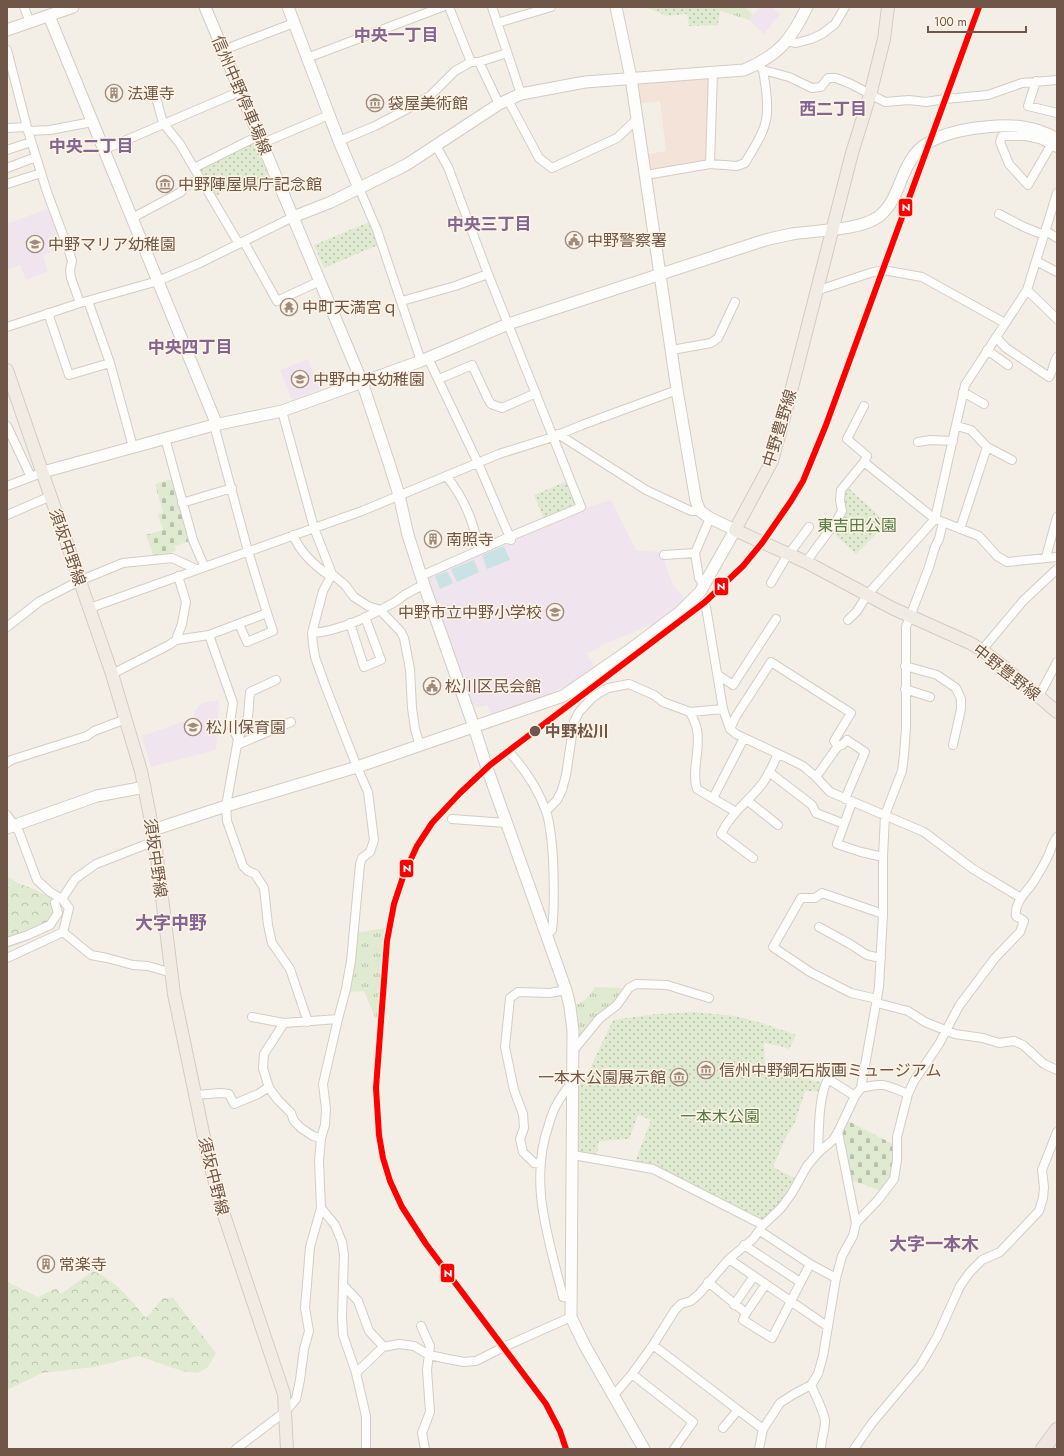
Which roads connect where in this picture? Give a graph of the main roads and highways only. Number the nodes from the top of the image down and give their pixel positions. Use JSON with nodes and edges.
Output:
{"nodes":[{"id":1,"x":888,"y":7,"type":"edge"},
{"id":2,"x":7,"y":370,"type":"edge"},
{"id":3,"x":1057,"y":712,"type":"edge"},
{"id":4,"x":1057,"y":1430,"type":"edge"},
{"id":5,"x":287,"y":1449,"type":"edge"},
{"id":6,"x":1043,"y":1449,"type":"edge"}],
"edges":[{"from":1,"to":3,"type":"main road","name":"中野豊野線"},
{"from":2,"to":5,"type":"main road","name":"須坂中野線"},
{"from":4,"to":6,"type":"highway"}]}
